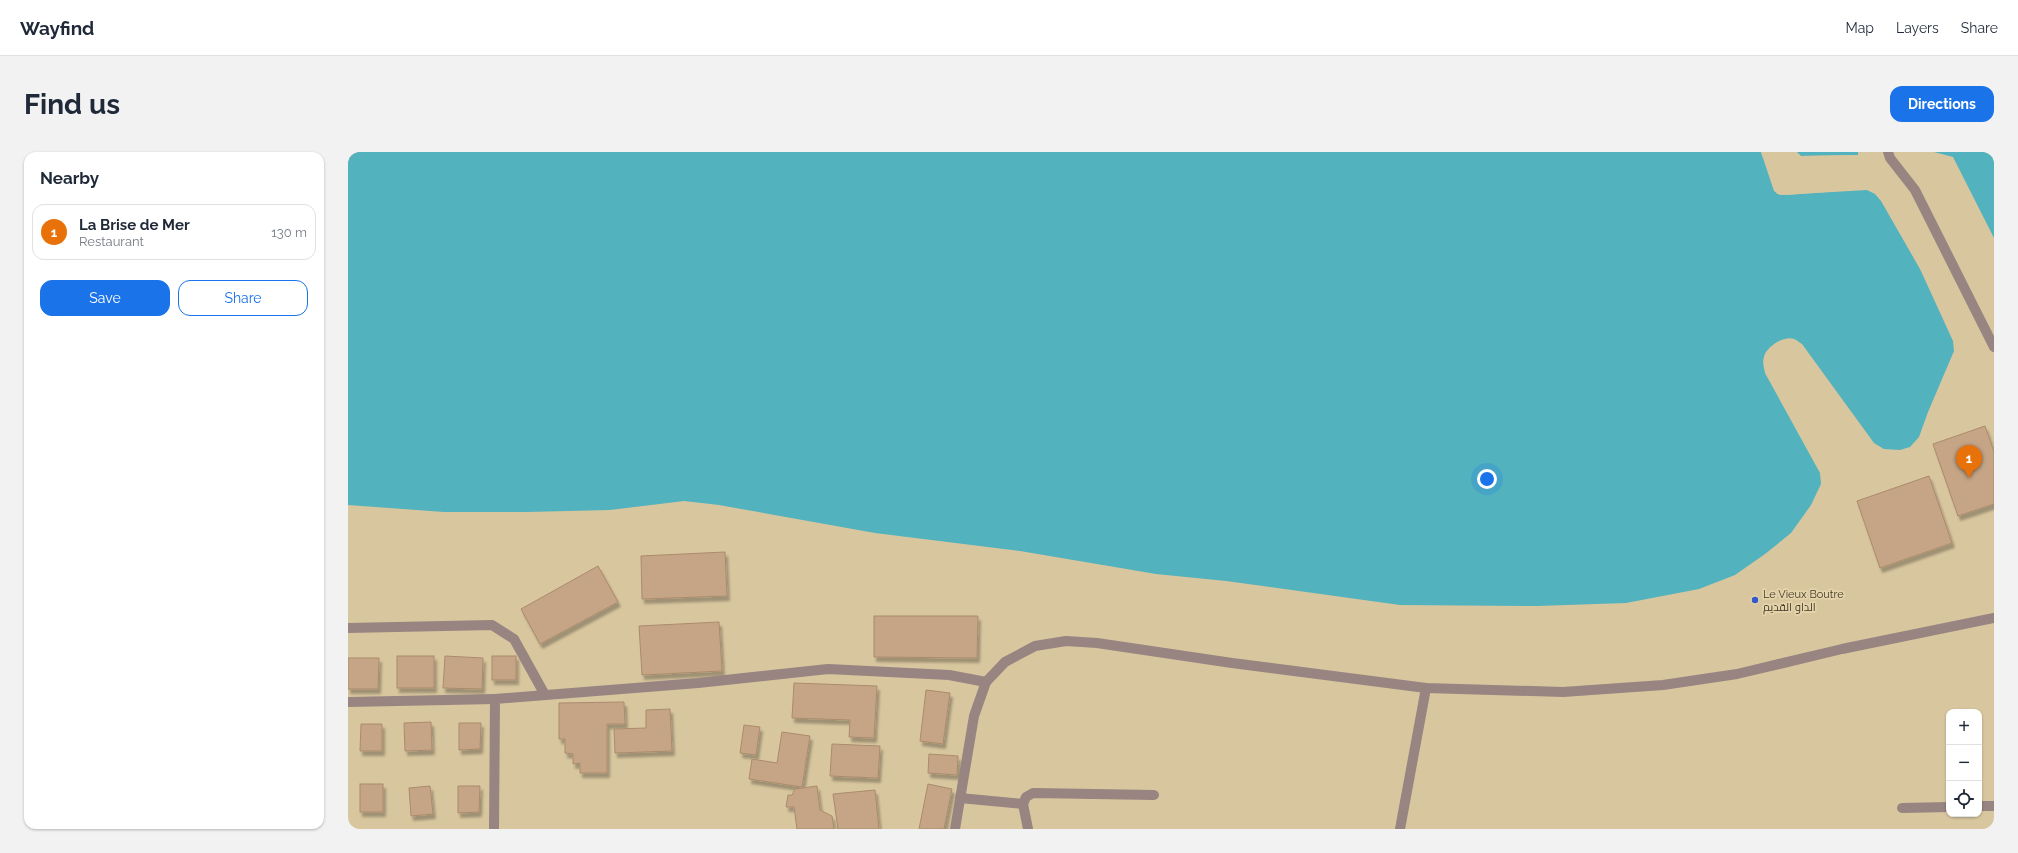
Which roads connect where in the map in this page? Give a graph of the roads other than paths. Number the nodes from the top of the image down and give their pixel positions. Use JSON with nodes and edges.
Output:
{"nodes":[{"id":1,"x":1888,"y":152,"type":"edge"},
{"id":2,"x":1994,"y":346,"type":"edge"},
{"id":3,"x":1994,"y":618,"type":"edge"},
{"id":4,"x":348,"y":628,"type":"edge"},
{"id":5,"x":986,"y":682,"type":"junction"},
{"id":6,"x":1426,"y":688,"type":"junction"},
{"id":7,"x":545,"y":695,"type":"junction"},
{"id":8,"x":495,"y":699,"type":"junction"},
{"id":9,"x":348,"y":702,"type":"edge"},
{"id":10,"x":1154,"y":795,"type":"dead end"},
{"id":11,"x":960,"y":798,"type":"junction"},
{"id":12,"x":1023,"y":804,"type":"junction"},
{"id":13,"x":1982,"y":806,"type":"edge"},
{"id":14,"x":1994,"y":806,"type":"edge"},
{"id":15,"x":1946,"y":807,"type":"edge"},
{"id":16,"x":1902,"y":808,"type":"dead end"},
{"id":17,"x":494,"y":829,"type":"edge"},
{"id":18,"x":955,"y":829,"type":"edge"},
{"id":19,"x":1028,"y":829,"type":"edge"},
{"id":20,"x":1400,"y":829,"type":"edge"}],
"edges":[{"from":1,"to":2,"type":"street"},
{"from":3,"to":6,"type":"street"},
{"from":4,"to":7,"type":"street"},
{"from":5,"to":6,"type":"street"},
{"from":5,"to":7,"type":"street"},
{"from":5,"to":11,"type":"street"},
{"from":6,"to":20,"type":"street"},
{"from":7,"to":8,"type":"street"},
{"from":8,"to":9,"type":"street"},
{"from":8,"to":17,"type":"street"},
{"from":10,"to":12,"type":"street"},
{"from":11,"to":12,"type":"street"},
{"from":11,"to":18,"type":"street"},
{"from":12,"to":19,"type":"street"},
{"from":13,"to":14,"type":"street"},
{"from":15,"to":16,"type":"street"}]}
